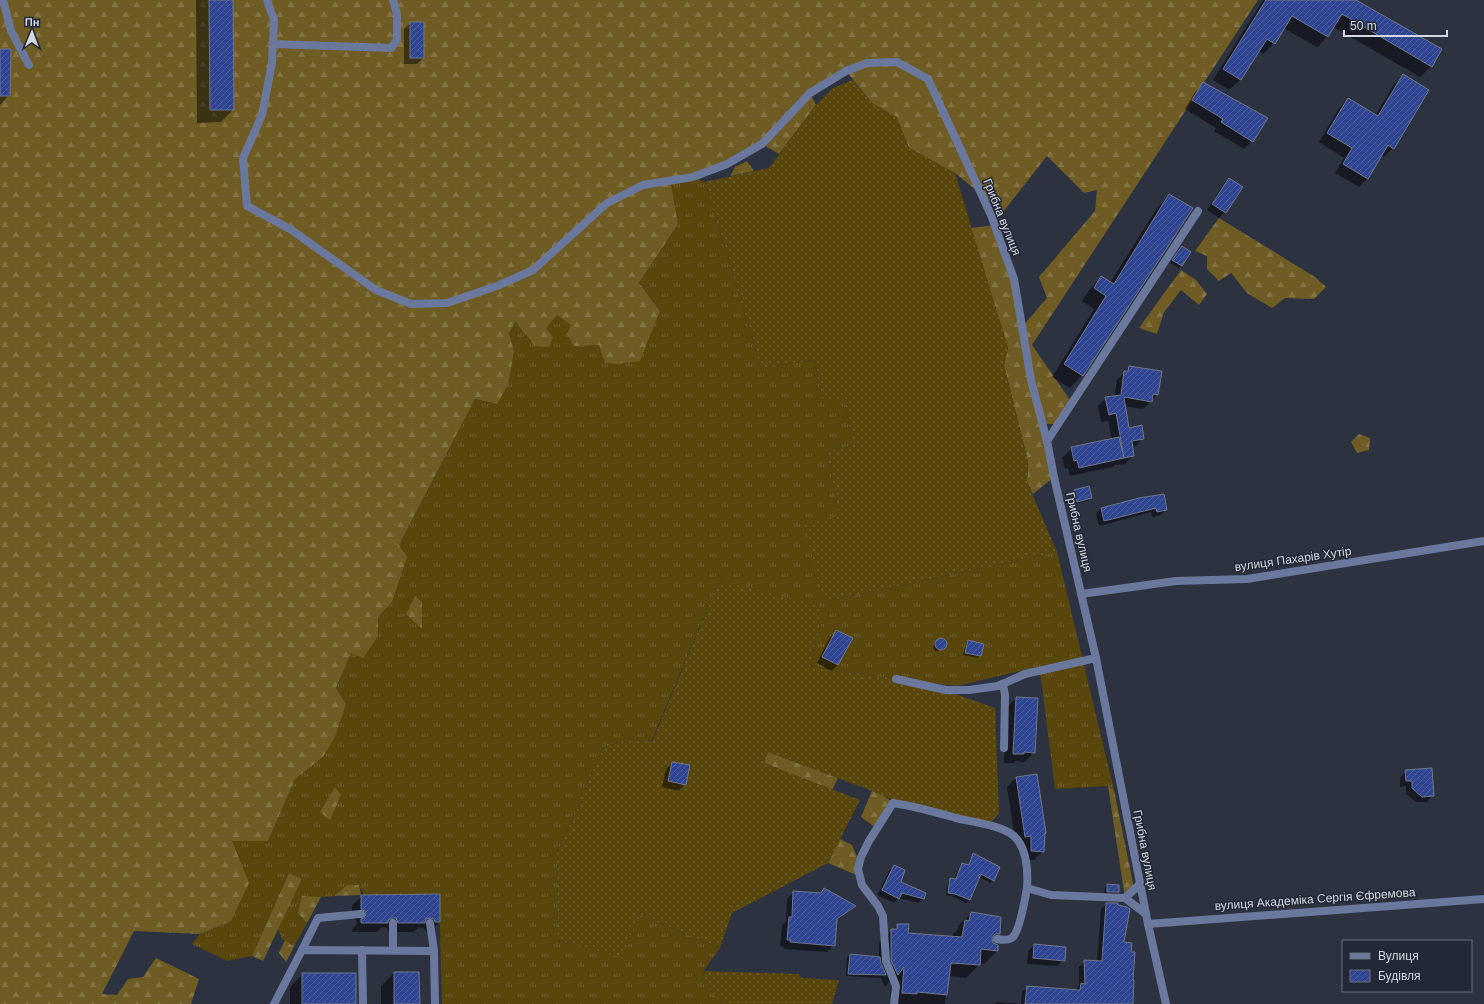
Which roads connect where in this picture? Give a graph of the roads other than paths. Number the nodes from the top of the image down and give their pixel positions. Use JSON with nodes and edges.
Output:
{"nodes":[{"id":1,"x":3,"y":0,"type":"edge"},
{"id":2,"x":267,"y":0,"type":"edge"},
{"id":3,"x":393,"y":0,"type":"edge"},
{"id":4,"x":273,"y":44,"type":"junction"},
{"id":5,"x":29,"y":65,"type":"dead end"},
{"id":6,"x":1198,"y":211,"type":"dead end"},
{"id":7,"x":1047,"y":442,"type":"junction"},
{"id":8,"x":1484,"y":541,"type":"edge"},
{"id":9,"x":1081,"y":594,"type":"junction"},
{"id":10,"x":1096,"y":658,"type":"junction"},
{"id":11,"x":896,"y":679,"type":"dead end"},
{"id":12,"x":1003,"y":684,"type":"junction"},
{"id":13,"x":1004,"y":748,"type":"dead end"},
{"id":14,"x":1140,"y":884,"type":"junction"},
{"id":15,"x":1027,"y":888,"type":"junction"},
{"id":16,"x":1124,"y":898,"type":"junction"},
{"id":17,"x":1484,"y":899,"type":"edge"},
{"id":18,"x":361,"y":914,"type":"dead end"},
{"id":19,"x":1146,"y":914,"type":"junction"},
{"id":20,"x":430,"y":922,"type":"dead end"},
{"id":21,"x":393,"y":923,"type":"dead end"},
{"id":22,"x":1148,"y":924,"type":"junction"},
{"id":23,"x":997,"y":939,"type":"dead end"},
{"id":24,"x":302,"y":950,"type":"junction"},
{"id":25,"x":362,"y":950,"type":"junction"},
{"id":26,"x":394,"y":950,"type":"junction"},
{"id":27,"x":434,"y":951,"type":"junction"},
{"id":28,"x":274,"y":1004,"type":"edge"},
{"id":29,"x":363,"y":1004,"type":"edge"},
{"id":30,"x":435,"y":1004,"type":"edge"},
{"id":31,"x":894,"y":1004,"type":"edge"},
{"id":32,"x":1166,"y":1004,"type":"edge"}],
"edges":[{"from":1,"to":5,"type":"street"},
{"from":2,"to":4,"type":"street"},
{"from":3,"to":4,"type":"street"},
{"from":4,"to":7,"type":"street","name":"Грибна вулиця"},
{"from":6,"to":7,"type":"street"},
{"from":7,"to":9,"type":"street","name":"Грибна вулиця"},
{"from":8,"to":9,"type":"street","name":"вулиця Пахарів Хутір"},
{"from":9,"to":10,"type":"street","name":"Грибна вулиця"},
{"from":10,"to":12,"type":"street"},
{"from":10,"to":14,"type":"street","name":"Грибна вулиця"},
{"from":11,"to":12,"type":"street"},
{"from":12,"to":13,"type":"street"},
{"from":14,"to":16,"type":"street"},
{"from":14,"to":19,"type":"street","name":"Грибна вулиця"},
{"from":15,"to":16,"type":"street"},
{"from":15,"to":23,"type":"street"},
{"from":15,"to":31,"type":"street"},
{"from":16,"to":19,"type":"street"},
{"from":17,"to":22,"type":"street","name":"вулиця Академіка Сергія Єфремова"},
{"from":18,"to":24,"type":"street"},
{"from":19,"to":22,"type":"street","name":"Грибна вулиця"},
{"from":20,"to":27,"type":"street"},
{"from":21,"to":26,"type":"street"},
{"from":22,"to":32,"type":"street","name":"Грибна вулиця"},
{"from":24,"to":25,"type":"street"},
{"from":24,"to":28,"type":"street"},
{"from":25,"to":26,"type":"street"},
{"from":25,"to":29,"type":"street"},
{"from":26,"to":27,"type":"street"},
{"from":27,"to":30,"type":"street"}]}
